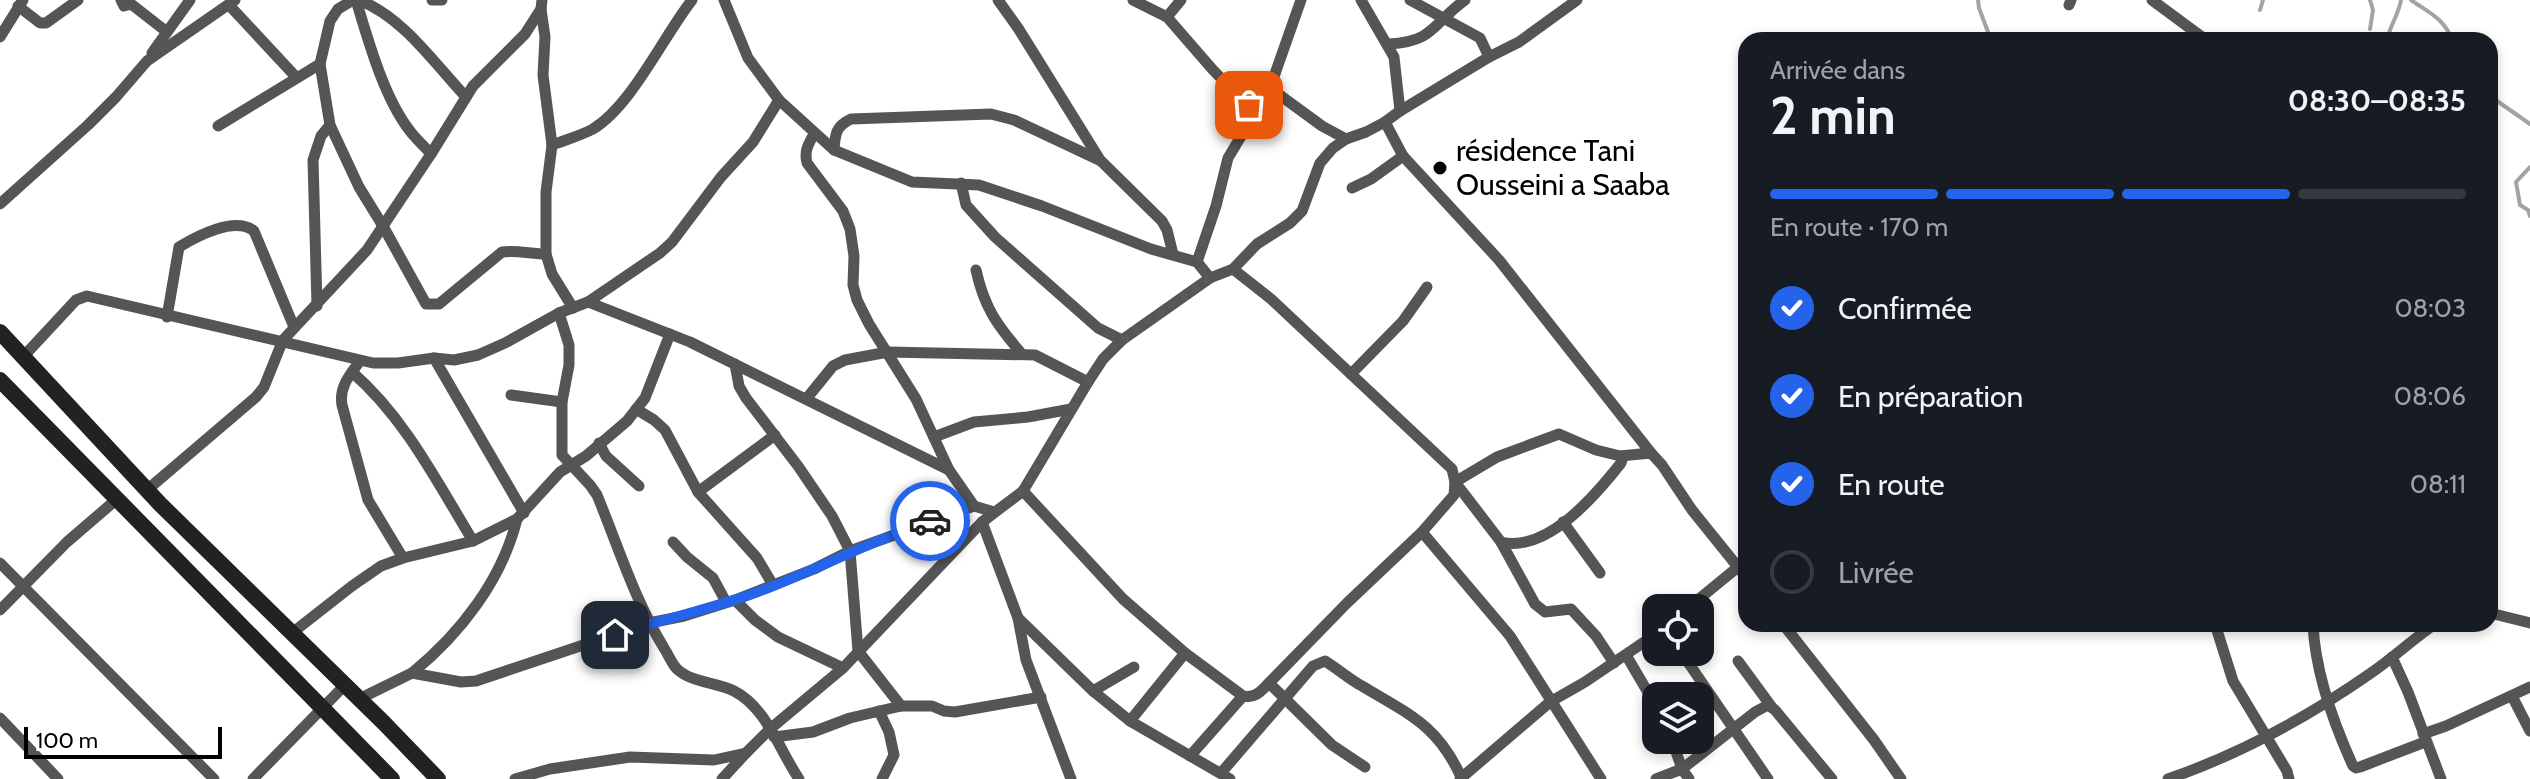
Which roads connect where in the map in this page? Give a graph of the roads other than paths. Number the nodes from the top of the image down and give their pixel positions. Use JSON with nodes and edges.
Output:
{"nodes":[{"id":1,"x":78,"y":0,"type":"edge"},
{"id":2,"x":121,"y":0,"type":"edge"},
{"id":3,"x":190,"y":0,"type":"edge"},
{"id":4,"x":356,"y":0,"type":"edge"},
{"id":5,"x":432,"y":0,"type":"edge"},
{"id":6,"x":442,"y":0,"type":"edge"},
{"id":7,"x":692,"y":0,"type":"edge"},
{"id":8,"x":724,"y":0,"type":"edge"},
{"id":9,"x":998,"y":0,"type":"edge"},
{"id":10,"x":1133,"y":0,"type":"edge"},
{"id":11,"x":1181,"y":0,"type":"edge"},
{"id":12,"x":1301,"y":0,"type":"edge"},
{"id":13,"x":1361,"y":0,"type":"edge"},
{"id":14,"x":1410,"y":0,"type":"edge"},
{"id":15,"x":1577,"y":0,"type":"edge"},
{"id":16,"x":2152,"y":0,"type":"edge"},
{"id":17,"x":1462,"y":1,"type":"edge"},
{"id":18,"x":232,"y":2,"type":"edge"},
{"id":19,"x":20,"y":3,"type":"edge"},
{"id":20,"x":541,"y":4,"type":"edge"},
{"id":21,"x":1167,"y":17,"type":"junction"},
{"id":22,"x":1444,"y":18,"type":"junction"},
{"id":23,"x":167,"y":32,"type":"junction"},
{"id":24,"x":2195,"y":32,"type":"edge"},
{"id":25,"x":0,"y":37,"type":"edge"},
{"id":26,"x":1389,"y":44,"type":"junction"},
{"id":27,"x":1489,"y":57,"type":"junction"},
{"id":28,"x":147,"y":61,"type":"junction"},
{"id":29,"x":320,"y":64,"type":"junction"},
{"id":30,"x":296,"y":77,"type":"junction"},
{"id":31,"x":1270,"y":88,"type":"junction"},
{"id":32,"x":466,"y":97,"type":"junction"},
{"id":33,"x":779,"y":100,"type":"junction"},
{"id":34,"x":1400,"y":111,"type":"junction"},
{"id":35,"x":1254,"y":112,"type":"junction"},
{"id":36,"x":1385,"y":122,"type":"junction"},
{"id":37,"x":330,"y":125,"type":"junction"},
{"id":38,"x":218,"y":126,"type":"dead end"},
{"id":39,"x":814,"y":134,"type":"junction"},
{"id":40,"x":1346,"y":139,"type":"junction"},
{"id":41,"x":552,"y":145,"type":"junction"},
{"id":42,"x":834,"y":150,"type":"junction"},
{"id":43,"x":431,"y":154,"type":"junction"},
{"id":44,"x":1403,"y":156,"type":"junction"},
{"id":45,"x":1100,"y":160,"type":"junction"},
{"id":46,"x":961,"y":183,"type":"junction"},
{"id":47,"x":1352,"y":188,"type":"dead end"},
{"id":48,"x":0,"y":204,"type":"edge"},
{"id":49,"x":383,"y":226,"type":"junction"},
{"id":50,"x":546,"y":254,"type":"junction"},
{"id":51,"x":1173,"y":254,"type":"junction"},
{"id":52,"x":1197,"y":262,"type":"junction"},
{"id":53,"x":1233,"y":269,"type":"junction"},
{"id":54,"x":976,"y":270,"type":"dead end"},
{"id":55,"x":1210,"y":278,"type":"junction"},
{"id":56,"x":1427,"y":287,"type":"dead end"},
{"id":57,"x":588,"y":302,"type":"junction"},
{"id":58,"x":317,"y":306,"type":"junction"},
{"id":59,"x":573,"y":308,"type":"junction"},
{"id":60,"x":559,"y":313,"type":"junction"},
{"id":61,"x":167,"y":317,"type":"junction"},
{"id":62,"x":294,"y":327,"type":"junction"},
{"id":63,"x":0,"y":332,"type":"edge"},
{"id":64,"x":670,"y":334,"type":"junction"},
{"id":65,"x":283,"y":340,"type":"junction"},
{"id":66,"x":1122,"y":340,"type":"junction"},
{"id":67,"x":888,"y":352,"type":"junction"},
{"id":68,"x":1021,"y":353,"type":"junction"},
{"id":69,"x":23,"y":357,"type":"junction"},
{"id":70,"x":434,"y":358,"type":"junction"},
{"id":71,"x":735,"y":364,"type":"junction"},
{"id":72,"x":356,"y":366,"type":"junction"},
{"id":73,"x":1351,"y":374,"type":"junction"},
{"id":74,"x":0,"y":380,"type":"edge"},
{"id":75,"x":1088,"y":382,"type":"junction"},
{"id":76,"x":511,"y":395,"type":"dead end"},
{"id":77,"x":807,"y":398,"type":"junction"},
{"id":78,"x":562,"y":402,"type":"junction"},
{"id":79,"x":636,"y":409,"type":"junction"},
{"id":80,"x":1071,"y":409,"type":"junction"},
{"id":81,"x":775,"y":435,"type":"junction"},
{"id":82,"x":934,"y":437,"type":"junction"},
{"id":83,"x":599,"y":443,"type":"junction"},
{"id":84,"x":1651,"y":453,"type":"junction"},
{"id":85,"x":1620,"y":456,"type":"junction"},
{"id":86,"x":570,"y":465,"type":"junction"},
{"id":87,"x":949,"y":470,"type":"junction"},
{"id":88,"x":1455,"y":482,"type":"junction"},
{"id":89,"x":639,"y":486,"type":"dead end"},
{"id":90,"x":147,"y":490,"type":"junction"},
{"id":91,"x":1023,"y":491,"type":"junction"},
{"id":92,"x":698,"y":492,"type":"junction"},
{"id":93,"x":117,"y":499,"type":"junction"},
{"id":94,"x":974,"y":506,"type":"junction"},
{"id":95,"x":994,"y":512,"type":"junction"},
{"id":96,"x":521,"y":516,"type":"junction"},
{"id":97,"x":982,"y":522,"type":"junction"},
{"id":98,"x":1563,"y":522,"type":"junction"},
{"id":99,"x":1422,"y":532,"type":"junction"},
{"id":100,"x":473,"y":541,"type":"junction"},
{"id":101,"x":673,"y":542,"type":"dead end"},
{"id":102,"x":1501,"y":542,"type":"junction"},
{"id":103,"x":850,"y":551,"type":"junction"},
{"id":104,"x":403,"y":558,"type":"junction"},
{"id":105,"x":0,"y":563,"type":"edge"},
{"id":106,"x":1738,"y":567,"type":"edge"},
{"id":107,"x":1600,"y":573,"type":"dead end"},
{"id":108,"x":1738,"y":575,"type":"edge"},
{"id":109,"x":773,"y":585,"type":"junction"},
{"id":110,"x":23,"y":587,"type":"junction"},
{"id":111,"x":1709,"y":594,"type":"edge"},
{"id":112,"x":730,"y":601,"type":"junction"},
{"id":113,"x":0,"y":610,"type":"edge"},
{"id":114,"x":2498,"y":615,"type":"edge"},
{"id":115,"x":1018,"y":618,"type":"junction"},
{"id":116,"x":649,"y":623,"type":"junction"},
{"id":117,"x":2530,"y":623,"type":"edge"},
{"id":118,"x":1789,"y":632,"type":"edge"},
{"id":119,"x":2218,"y":632,"type":"edge"},
{"id":120,"x":2314,"y":632,"type":"edge"},
{"id":121,"x":2425,"y":632,"type":"edge"},
{"id":122,"x":292,"y":633,"type":"junction"},
{"id":123,"x":1642,"y":644,"type":"edge"},
{"id":124,"x":858,"y":651,"type":"junction"},
{"id":125,"x":1185,"y":653,"type":"junction"},
{"id":126,"x":1626,"y":655,"type":"junction"},
{"id":127,"x":2392,"y":657,"type":"junction"},
{"id":128,"x":1738,"y":661,"type":"dead end"},
{"id":129,"x":1614,"y":663,"type":"junction"},
{"id":130,"x":1691,"y":666,"type":"edge"},
{"id":131,"x":1134,"y":667,"type":"dead end"},
{"id":132,"x":843,"y":668,"type":"junction"},
{"id":133,"x":412,"y":673,"type":"junction"},
{"id":134,"x":1642,"y":682,"type":"edge"},
{"id":135,"x":1269,"y":683,"type":"junction"},
{"id":136,"x":345,"y":685,"type":"junction"},
{"id":137,"x":2530,"y":687,"type":"edge"},
{"id":138,"x":1093,"y":691,"type":"junction"},
{"id":139,"x":1243,"y":696,"type":"junction"},
{"id":140,"x":2512,"y":696,"type":"junction"},
{"id":141,"x":1041,"y":697,"type":"junction"},
{"id":142,"x":359,"y":699,"type":"junction"},
{"id":143,"x":1285,"y":699,"type":"junction"},
{"id":144,"x":2328,"y":700,"type":"junction"},
{"id":145,"x":1550,"y":702,"type":"junction"},
{"id":146,"x":901,"y":706,"type":"junction"},
{"id":147,"x":1771,"y":706,"type":"junction"},
{"id":148,"x":322,"y":708,"type":"junction"},
{"id":149,"x":879,"y":711,"type":"junction"},
{"id":150,"x":0,"y":718,"type":"edge"},
{"id":151,"x":1130,"y":721,"type":"junction"},
{"id":152,"x":1735,"y":729,"type":"junction"},
{"id":153,"x":2530,"y":731,"type":"edge"},
{"id":154,"x":772,"y":733,"type":"junction"},
{"id":155,"x":2266,"y":737,"type":"junction"},
{"id":156,"x":2424,"y":738,"type":"junction"},
{"id":157,"x":746,"y":753,"type":"junction"},
{"id":158,"x":1677,"y":754,"type":"edge"},
{"id":159,"x":1190,"y":756,"type":"junction"},
{"id":160,"x":1365,"y":767,"type":"dead end"},
{"id":161,"x":1685,"y":774,"type":"edge"},
{"id":162,"x":1225,"y":776,"type":"edge"},
{"id":163,"x":58,"y":779,"type":"edge"},
{"id":164,"x":214,"y":779,"type":"edge"},
{"id":165,"x":253,"y":779,"type":"edge"},
{"id":166,"x":392,"y":779,"type":"edge"},
{"id":167,"x":438,"y":779,"type":"edge"},
{"id":168,"x":515,"y":779,"type":"edge"},
{"id":169,"x":722,"y":779,"type":"edge"},
{"id":170,"x":799,"y":779,"type":"edge"},
{"id":171,"x":882,"y":779,"type":"edge"},
{"id":172,"x":1071,"y":779,"type":"edge"},
{"id":173,"x":1461,"y":779,"type":"edge"},
{"id":174,"x":1601,"y":779,"type":"edge"},
{"id":175,"x":1656,"y":779,"type":"edge"},
{"id":176,"x":1768,"y":779,"type":"edge"},
{"id":177,"x":1832,"y":779,"type":"edge"},
{"id":178,"x":1901,"y":779,"type":"edge"},
{"id":179,"x":2168,"y":779,"type":"edge"},
{"id":180,"x":2289,"y":779,"type":"edge"},
{"id":181,"x":2441,"y":779,"type":"edge"}],
"edges":[{"from":1,"to":19,"type":"street"},
{"from":2,"to":23,"type":"street"},
{"from":3,"to":23,"type":"street"},
{"from":4,"to":29,"type":"street"},
{"from":4,"to":32,"type":"street"},
{"from":4,"to":43,"type":"street"},
{"from":5,"to":6,"type":"street"},
{"from":7,"to":41,"type":"street"},
{"from":8,"to":33,"type":"street"},
{"from":9,"to":45,"type":"street"},
{"from":10,"to":21,"type":"street"},
{"from":11,"to":21,"type":"street"},
{"from":12,"to":31,"type":"street"},
{"from":13,"to":26,"type":"street"},
{"from":14,"to":22,"type":"street"},
{"from":15,"to":27,"type":"street"},
{"from":16,"to":24,"type":"street"},
{"from":17,"to":22,"type":"street"},
{"from":18,"to":28,"type":"street"},
{"from":18,"to":30,"type":"street"},
{"from":19,"to":25,"type":"street"},
{"from":20,"to":32,"type":"street"},
{"from":20,"to":41,"type":"street"},
{"from":21,"to":35,"type":"street"},
{"from":22,"to":26,"type":"street"},
{"from":22,"to":27,"type":"street"},
{"from":23,"to":28,"type":"street"},
{"from":26,"to":34,"type":"street"},
{"from":27,"to":34,"type":"street"},
{"from":28,"to":48,"type":"street"},
{"from":29,"to":30,"type":"street"},
{"from":29,"to":37,"type":"street"},
{"from":30,"to":38,"type":"street"},
{"from":31,"to":35,"type":"street"},
{"from":31,"to":40,"type":"street"},
{"from":32,"to":43,"type":"street"},
{"from":33,"to":39,"type":"street"},
{"from":33,"to":57,"type":"street"},
{"from":34,"to":36,"type":"street"},
{"from":35,"to":52,"type":"street"},
{"from":36,"to":40,"type":"street"},
{"from":36,"to":44,"type":"street"},
{"from":37,"to":49,"type":"street"},
{"from":37,"to":58,"type":"street"},
{"from":39,"to":42,"type":"street"},
{"from":39,"to":67,"type":"street"},
{"from":40,"to":53,"type":"street"},
{"from":41,"to":50,"type":"street"},
{"from":42,"to":45,"type":"street"},
{"from":42,"to":46,"type":"street"},
{"from":43,"to":49,"type":"street"},
{"from":44,"to":47,"type":"street"},
{"from":44,"to":84,"type":"street"},
{"from":45,"to":51,"type":"street"},
{"from":46,"to":51,"type":"street"},
{"from":46,"to":66,"type":"street"},
{"from":49,"to":50,"type":"street"},
{"from":49,"to":58,"type":"street"},
{"from":50,"to":59,"type":"street"},
{"from":51,"to":52,"type":"street"},
{"from":52,"to":55,"type":"street"},
{"from":53,"to":55,"type":"street"},
{"from":53,"to":73,"type":"street"},
{"from":54,"to":68,"type":"street"},
{"from":55,"to":66,"type":"street"},
{"from":56,"to":73,"type":"street"},
{"from":57,"to":59,"type":"street"},
{"from":57,"to":64,"type":"street"},
{"from":58,"to":62,"type":"street"},
{"from":59,"to":60,"type":"street"},
{"from":60,"to":70,"type":"street"},
{"from":60,"to":78,"type":"street"},
{"from":61,"to":62,"type":"street"},
{"from":61,"to":65,"type":"street"},
{"from":61,"to":69,"type":"street"},
{"from":62,"to":65,"type":"street"},
{"from":63,"to":69,"type":"main road"},
{"from":64,"to":71,"type":"street"},
{"from":64,"to":79,"type":"street"},
{"from":65,"to":72,"type":"street"},
{"from":65,"to":90,"type":"street"},
{"from":66,"to":75,"type":"street"},
{"from":67,"to":68,"type":"street"},
{"from":67,"to":77,"type":"street"},
{"from":67,"to":82,"type":"street"},
{"from":68,"to":75,"type":"street"},
{"from":69,"to":90,"type":"main road"},
{"from":70,"to":72,"type":"street"},
{"from":70,"to":96,"type":"street"},
{"from":71,"to":77,"type":"street"},
{"from":71,"to":81,"type":"street"},
{"from":72,"to":100,"type":"street"},
{"from":72,"to":104,"type":"street"},
{"from":73,"to":88,"type":"street"},
{"from":74,"to":93,"type":"main road"},
{"from":75,"to":80,"type":"street"},
{"from":76,"to":78,"type":"street"},
{"from":77,"to":87,"type":"street"},
{"from":78,"to":86,"type":"street"},
{"from":79,"to":83,"type":"street"},
{"from":79,"to":92,"type":"street"},
{"from":80,"to":82,"type":"street"},
{"from":80,"to":91,"type":"street"},
{"from":81,"to":92,"type":"street"},
{"from":81,"to":103,"type":"street"},
{"from":82,"to":87,"type":"street"},
{"from":83,"to":86,"type":"street"},
{"from":83,"to":89,"type":"street"},
{"from":84,"to":85,"type":"street"},
{"from":84,"to":106,"type":"street"},
{"from":85,"to":88,"type":"street"},
{"from":85,"to":98,"type":"street"},
{"from":86,"to":96,"type":"street"},
{"from":86,"to":116,"type":"street"},
{"from":87,"to":94,"type":"street"},
{"from":88,"to":99,"type":"street"},
{"from":88,"to":102,"type":"street"},
{"from":90,"to":122,"type":"main road"},
{"from":91,"to":95,"type":"street"},
{"from":91,"to":125,"type":"street"},
{"from":92,"to":109,"type":"street"},
{"from":93,"to":110,"type":"street"},
{"from":93,"to":148,"type":"main road"},
{"from":94,"to":95,"type":"street"},
{"from":94,"to":103,"type":"street"},
{"from":95,"to":97,"type":"street"},
{"from":96,"to":100,"type":"street"},
{"from":96,"to":133,"type":"street"},
{"from":97,"to":115,"type":"street"},
{"from":97,"to":124,"type":"street"},
{"from":98,"to":102,"type":"street"},
{"from":98,"to":107,"type":"street"},
{"from":99,"to":135,"type":"street"},
{"from":99,"to":145,"type":"street"},
{"from":100,"to":104,"type":"street"},
{"from":101,"to":112,"type":"street"},
{"from":102,"to":129,"type":"street"},
{"from":103,"to":109,"type":"street"},
{"from":103,"to":124,"type":"street"},
{"from":104,"to":122,"type":"street"},
{"from":105,"to":110,"type":"street"},
{"from":108,"to":111,"type":"street"},
{"from":109,"to":112,"type":"street"},
{"from":110,"to":113,"type":"street"},
{"from":110,"to":164,"type":"street"},
{"from":112,"to":116,"type":"street"},
{"from":112,"to":132,"type":"street"},
{"from":114,"to":117,"type":"street"},
{"from":115,"to":138,"type":"street"},
{"from":115,"to":141,"type":"street"},
{"from":116,"to":133,"type":"street"},
{"from":116,"to":154,"type":"street"},
{"from":118,"to":178,"type":"street"},
{"from":119,"to":155,"type":"street"},
{"from":120,"to":144,"type":"street"},
{"from":121,"to":127,"type":"street"},
{"from":122,"to":136,"type":"main road"},
{"from":123,"to":126,"type":"street"},
{"from":124,"to":132,"type":"street"},
{"from":124,"to":146,"type":"street"},
{"from":125,"to":139,"type":"street"},
{"from":125,"to":151,"type":"street"},
{"from":126,"to":129,"type":"street"},
{"from":126,"to":134,"type":"street"},
{"from":127,"to":144,"type":"street"},
{"from":127,"to":156,"type":"street"},
{"from":128,"to":147,"type":"street"},
{"from":129,"to":145,"type":"street"},
{"from":130,"to":152,"type":"street"},
{"from":131,"to":138,"type":"street"},
{"from":132,"to":154,"type":"street"},
{"from":133,"to":142,"type":"street"},
{"from":135,"to":139,"type":"street"},
{"from":135,"to":143,"type":"street"},
{"from":136,"to":142,"type":"main road"},
{"from":136,"to":148,"type":"street"},
{"from":137,"to":140,"type":"street"},
{"from":138,"to":151,"type":"street"},
{"from":139,"to":159,"type":"street"},
{"from":140,"to":153,"type":"street"},
{"from":140,"to":156,"type":"street"},
{"from":141,"to":146,"type":"street"},
{"from":141,"to":172,"type":"street"},
{"from":142,"to":167,"type":"main road"},
{"from":143,"to":160,"type":"street"},
{"from":143,"to":162,"type":"street"},
{"from":143,"to":173,"type":"street"},
{"from":144,"to":155,"type":"street"},
{"from":144,"to":156,"type":"street"},
{"from":145,"to":173,"type":"street"},
{"from":145,"to":174,"type":"street"},
{"from":146,"to":149,"type":"street"},
{"from":147,"to":152,"type":"street"},
{"from":147,"to":177,"type":"street"},
{"from":148,"to":165,"type":"street"},
{"from":148,"to":166,"type":"main road"},
{"from":149,"to":154,"type":"street"},
{"from":149,"to":171,"type":"street"},
{"from":150,"to":163,"type":"street"},
{"from":151,"to":159,"type":"street"},
{"from":152,"to":161,"type":"street"},
{"from":152,"to":176,"type":"street"},
{"from":154,"to":157,"type":"street"},
{"from":154,"to":170,"type":"street"},
{"from":155,"to":179,"type":"street"},
{"from":155,"to":180,"type":"street"},
{"from":156,"to":181,"type":"street"},
{"from":157,"to":168,"type":"street"},
{"from":157,"to":169,"type":"street"},
{"from":158,"to":161,"type":"street"},
{"from":159,"to":162,"type":"street"},
{"from":161,"to":175,"type":"street"}]}
